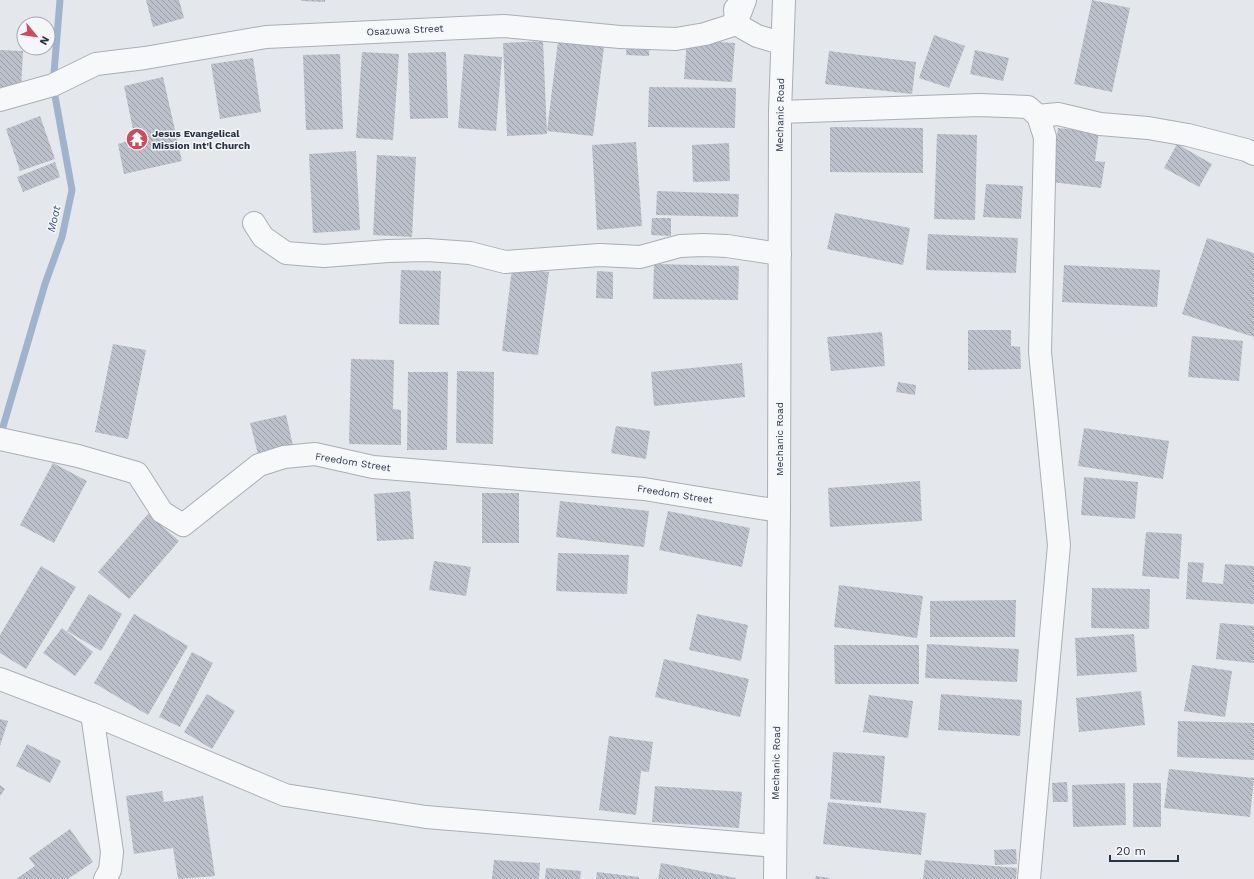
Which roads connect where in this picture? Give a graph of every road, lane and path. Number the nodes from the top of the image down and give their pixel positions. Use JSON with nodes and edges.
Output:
{"nodes":[{"id":1,"x":734,"y":0,"type":"edge"},
{"id":2,"x":745,"y":0,"type":"edge"},
{"id":3,"x":784,"y":0,"type":"edge"},
{"id":4,"x":736,"y":24,"type":"junction"},
{"id":5,"x":782,"y":43,"type":"junction"},
{"id":6,"x":0,"y":100,"type":"edge"},
{"id":7,"x":780,"y":112,"type":"junction"},
{"id":8,"x":1038,"y":116,"type":"junction"},
{"id":9,"x":1254,"y":154,"type":"edge"},
{"id":10,"x":254,"y":223,"type":"dead end"},
{"id":11,"x":780,"y":254,"type":"junction"},
{"id":12,"x":0,"y":439,"type":"edge"},
{"id":13,"x":779,"y":511,"type":"junction"},
{"id":14,"x":0,"y":679,"type":"edge"},
{"id":15,"x":92,"y":714,"type":"junction"},
{"id":16,"x":775,"y":846,"type":"junction"},
{"id":17,"x":105,"y":879,"type":"edge"},
{"id":18,"x":775,"y":879,"type":"edge"},
{"id":19,"x":1029,"y":879,"type":"edge"}],
"edges":[{"from":1,"to":4,"type":"street"},
{"from":2,"to":4,"type":"street"},
{"from":3,"to":5,"type":"street","name":"Mechanic Road"},
{"from":4,"to":5,"type":"street"},
{"from":4,"to":6,"type":"street","name":"Osazuwa Street"},
{"from":5,"to":7,"type":"street","name":"Mechanic Road"},
{"from":7,"to":8,"type":"street"},
{"from":7,"to":11,"type":"street","name":"Mechanic Road"},
{"from":8,"to":9,"type":"street"},
{"from":8,"to":19,"type":"street"},
{"from":10,"to":11,"type":"street"},
{"from":11,"to":13,"type":"street","name":"Mechanic Road"},
{"from":12,"to":13,"type":"street","name":"Freedom Street"},
{"from":13,"to":16,"type":"street","name":"Mechanic Road"},
{"from":14,"to":15,"type":"street"},
{"from":15,"to":16,"type":"street"},
{"from":15,"to":17,"type":"street"},
{"from":16,"to":18,"type":"street","name":"Mechanic Road"}]}
